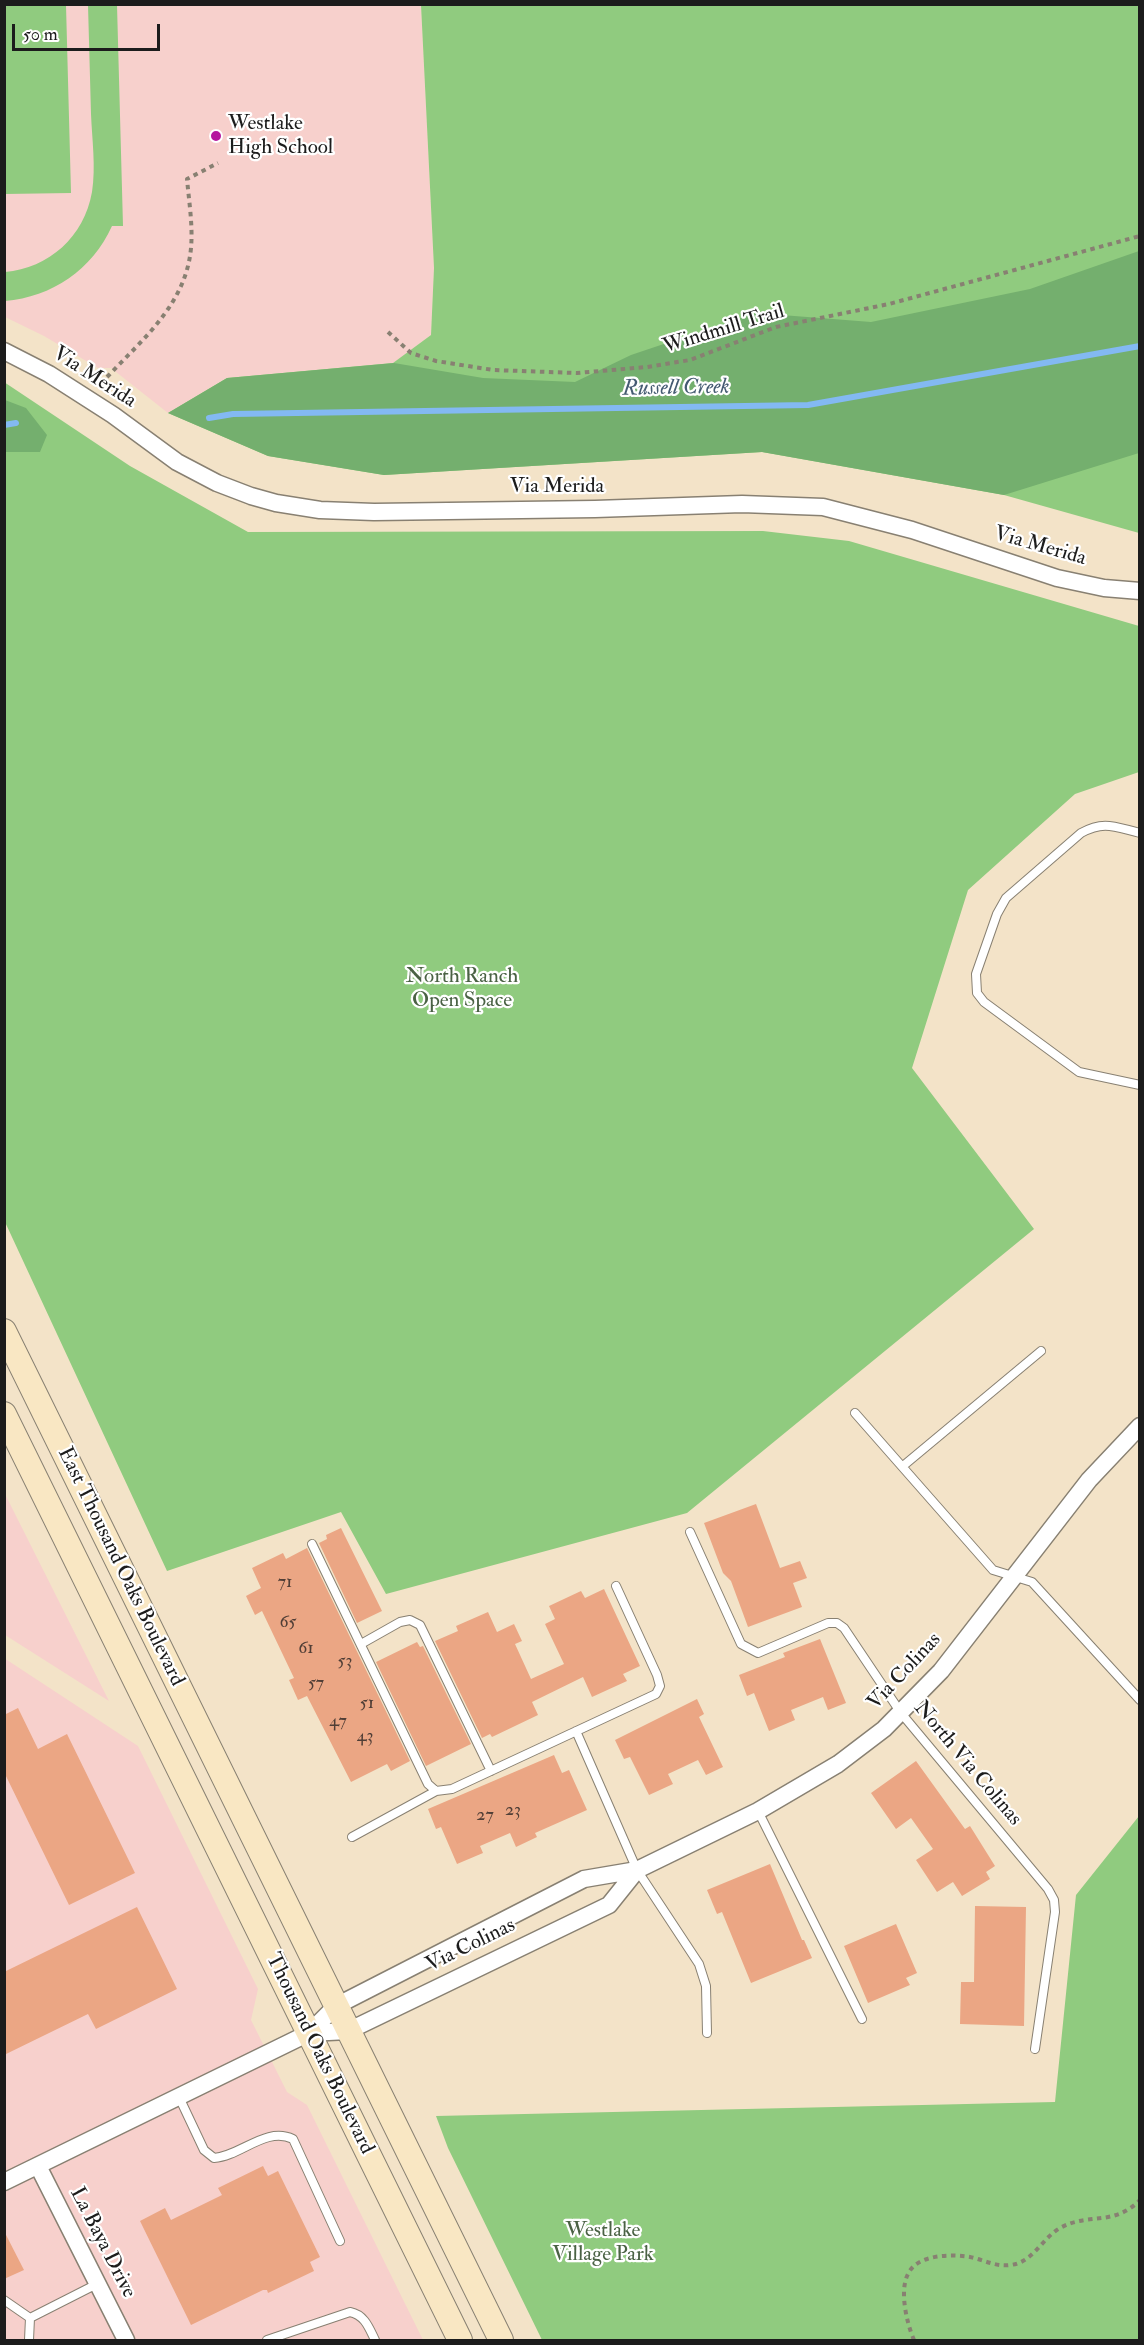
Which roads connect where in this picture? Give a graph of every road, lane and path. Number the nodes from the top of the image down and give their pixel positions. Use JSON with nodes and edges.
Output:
{"nodes":[{"id":1,"x":218,"y":163,"type":"dead end"},
{"id":2,"x":1140,"y":236,"type":"edge"},
{"id":3,"x":388,"y":332,"type":"dead end"},
{"id":4,"x":4,"y":351,"type":"edge"},
{"id":5,"x":107,"y":377,"type":"dead end"},
{"id":6,"x":1140,"y":591,"type":"edge"},
{"id":7,"x":1140,"y":833,"type":"edge"},
{"id":8,"x":1140,"y":1084,"type":"edge"},
{"id":9,"x":4,"y":1331,"type":"edge"},
{"id":10,"x":1041,"y":1351,"type":"dead end"},
{"id":11,"x":855,"y":1413,"type":"dead end"},
{"id":12,"x":4,"y":1414,"type":"edge"},
{"id":13,"x":1139,"y":1427,"type":"edge"},
{"id":14,"x":903,"y":1466,"type":"junction"},
{"id":15,"x":690,"y":1532,"type":"dead end"},
{"id":16,"x":312,"y":1544,"type":"dead end"},
{"id":17,"x":1014,"y":1578,"type":"junction"},
{"id":18,"x":616,"y":1586,"type":"dead end"},
{"id":19,"x":361,"y":1644,"type":"junction"},
{"id":20,"x":1140,"y":1700,"type":"edge"},
{"id":21,"x":900,"y":1713,"type":"junction"},
{"id":22,"x":576,"y":1731,"type":"junction"},
{"id":23,"x":178,"y":1767,"type":"joint"},
{"id":24,"x":490,"y":1771,"type":"junction"},
{"id":25,"x":436,"y":1791,"type":"junction"},
{"id":26,"x":236,"y":1802,"type":"joint"},
{"id":27,"x":758,"y":1811,"type":"junction"},
{"id":28,"x":352,"y":1837,"type":"dead end"},
{"id":29,"x":637,"y":1870,"type":"junction"},
{"id":30,"x":336,"y":2006,"type":"junction"},
{"id":31,"x":862,"y":2019,"type":"dead end"},
{"id":32,"x":348,"y":2031,"type":"junction"},
{"id":33,"x":309,"y":2033,"type":"junction"},
{"id":34,"x":707,"y":2033,"type":"dead end"},
{"id":35,"x":1035,"y":2049,"type":"dead end"},
{"id":36,"x":179,"y":2097,"type":"junction"},
{"id":37,"x":38,"y":2166,"type":"junction"},
{"id":38,"x":4,"y":2182,"type":"edge"},
{"id":39,"x":1140,"y":2199,"type":"edge"},
{"id":40,"x":340,"y":2241,"type":"dead end"},
{"id":41,"x":97,"y":2284,"type":"junction"},
{"id":42,"x":4,"y":2300,"type":"edge"},
{"id":43,"x":30,"y":2318,"type":"junction"},
{"id":44,"x":29,"y":2340,"type":"edge"},
{"id":45,"x":126,"y":2340,"type":"edge"},
{"id":46,"x":267,"y":2340,"type":"edge"},
{"id":47,"x":375,"y":2340,"type":"edge"},
{"id":48,"x":460,"y":2340,"type":"edge"},
{"id":49,"x":501,"y":2340,"type":"edge"},
{"id":50,"x":914,"y":2340,"type":"edge"}],
"edges":[{"from":1,"to":5,"type":"path"},
{"from":2,"to":3,"type":"path","name":"Windmill Trail"},
{"from":4,"to":6,"type":"street","name":"Via Merida"},
{"from":7,"to":8,"type":"lane"},
{"from":9,"to":26,"type":"main road","name":"East Thousand Oaks Boulevard"},
{"from":10,"to":14,"type":"lane"},
{"from":11,"to":14,"type":"lane"},
{"from":12,"to":23,"type":"main road","name":"East Thousand Oaks Boulevard"},
{"from":13,"to":17,"type":"street","name":"Via Colinas"},
{"from":14,"to":17,"type":"lane"},
{"from":15,"to":21,"type":"lane","name":"North Via Colinas"},
{"from":16,"to":19,"type":"lane"},
{"from":17,"to":20,"type":"lane"},
{"from":17,"to":21,"type":"street","name":"Via Colinas"},
{"from":18,"to":22,"type":"lane"},
{"from":19,"to":24,"type":"lane"},
{"from":19,"to":25,"type":"lane"},
{"from":21,"to":27,"type":"street","name":"Via Colinas"},
{"from":21,"to":35,"type":"lane","name":"North Via Colinas"},
{"from":22,"to":24,"type":"lane"},
{"from":22,"to":29,"type":"lane"},
{"from":23,"to":33,"type":"main road","name":"Thousand Oaks Boulevard"},
{"from":24,"to":25,"type":"lane"},
{"from":25,"to":28,"type":"lane"},
{"from":26,"to":30,"type":"main road","name":"Thousand Oaks Boulevard"},
{"from":27,"to":29,"type":"street","name":"Via Colinas"},
{"from":27,"to":31,"type":"lane"},
{"from":29,"to":30,"type":"street","name":"Via Colinas"},
{"from":29,"to":32,"type":"street","name":"Via Colinas"},
{"from":29,"to":34,"type":"lane"},
{"from":30,"to":32,"type":"main road","name":"Thousand Oaks Boulevard"},
{"from":30,"to":33,"type":"street","name":"Via Colinas"},
{"from":32,"to":33,"type":"street","name":"Via Colinas"},
{"from":32,"to":49,"type":"main road","name":"Thousand Oaks Boulevard"},
{"from":33,"to":36,"type":"street","name":"Via Colinas"},
{"from":33,"to":48,"type":"main road","name":"Thousand Oaks Boulevard"},
{"from":36,"to":37,"type":"street","name":"Via Colinas"},
{"from":36,"to":40,"type":"lane"},
{"from":37,"to":38,"type":"street","name":"Via Colinas"},
{"from":37,"to":41,"type":"street","name":"La Baya Drive"},
{"from":39,"to":50,"type":"path"},
{"from":41,"to":43,"type":"lane"},
{"from":41,"to":45,"type":"street","name":"La Baya Drive"},
{"from":42,"to":43,"type":"lane"},
{"from":43,"to":44,"type":"lane"},
{"from":46,"to":47,"type":"lane"}]}
